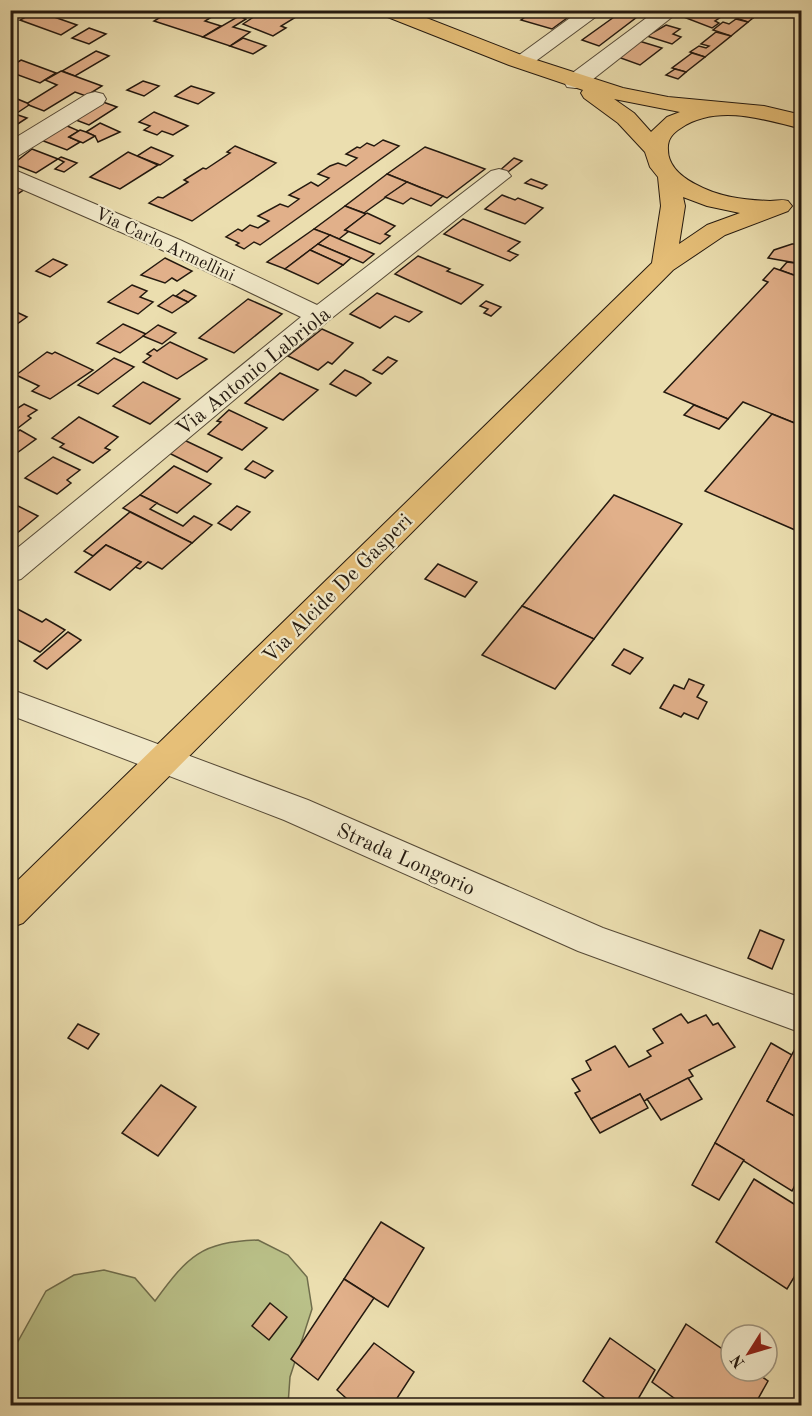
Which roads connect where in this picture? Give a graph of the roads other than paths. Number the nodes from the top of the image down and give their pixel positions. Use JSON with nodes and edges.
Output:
{"nodes":[{"id":1,"x":387,"y":10,"type":"edge"},
{"id":2,"x":595,"y":10,"type":"edge"},
{"id":3,"x":670,"y":10,"type":"edge"},
{"id":4,"x":522,"y":62,"type":"junction"},
{"id":5,"x":575,"y":82,"type":"junction"},
{"id":6,"x":95,"y":99,"type":"dead end"},
{"id":7,"x":801,"y":105,"type":"edge"},
{"id":8,"x":718,"y":109,"type":"junction"},
{"id":9,"x":760,"y":110,"type":"junction"},
{"id":10,"x":801,"y":122,"type":"edge"},
{"id":11,"x":655,"y":149,"type":"junction"},
{"id":12,"x":10,"y":151,"type":"edge"},
{"id":13,"x":10,"y":175,"type":"edge"},
{"id":14,"x":499,"y":176,"type":"dead end"},
{"id":15,"x":669,"y":178,"type":"junction"},
{"id":16,"x":794,"y":204,"type":"edge"},
{"id":17,"x":664,"y":265,"type":"junction"},
{"id":18,"x":319,"y":316,"type":"junction"},
{"id":19,"x":10,"y":571,"type":"edge"},
{"id":20,"x":10,"y":701,"type":"edge"},
{"id":21,"x":164,"y":760,"type":"junction"},
{"id":22,"x":10,"y":912,"type":"edge"},
{"id":23,"x":801,"y":1016,"type":"edge"}],
"edges":[{"from":1,"to":4,"type":"main road"},
{"from":2,"to":4,"type":"street"},
{"from":3,"to":5,"type":"street"},
{"from":4,"to":5,"type":"main road"},
{"from":5,"to":8,"type":"main road"},
{"from":5,"to":11,"type":"main road"},
{"from":6,"to":12,"type":"street"},
{"from":7,"to":9,"type":"main road"},
{"from":8,"to":9,"type":"main road"},
{"from":8,"to":11,"type":"main road"},
{"from":9,"to":10,"type":"main road"},
{"from":11,"to":15,"type":"main road"},
{"from":13,"to":18,"type":"street","name":"Via Carlo Armellini"},
{"from":14,"to":18,"type":"street","name":"Via Antonio Labriola"},
{"from":15,"to":16,"type":"main road"},
{"from":15,"to":17,"type":"main road"},
{"from":16,"to":17,"type":"main road","name":"Via Alcide De Gasperi"},
{"from":17,"to":21,"type":"main road","name":"Via Alcide De Gasperi"},
{"from":18,"to":19,"type":"street","name":"Via Antonio Labriola"},
{"from":20,"to":21,"type":"street","name":"Strada Longorio"},
{"from":21,"to":22,"type":"main road","name":"Via Alcide De Gasperi"},
{"from":21,"to":23,"type":"street","name":"Strada Longorio"}]}
